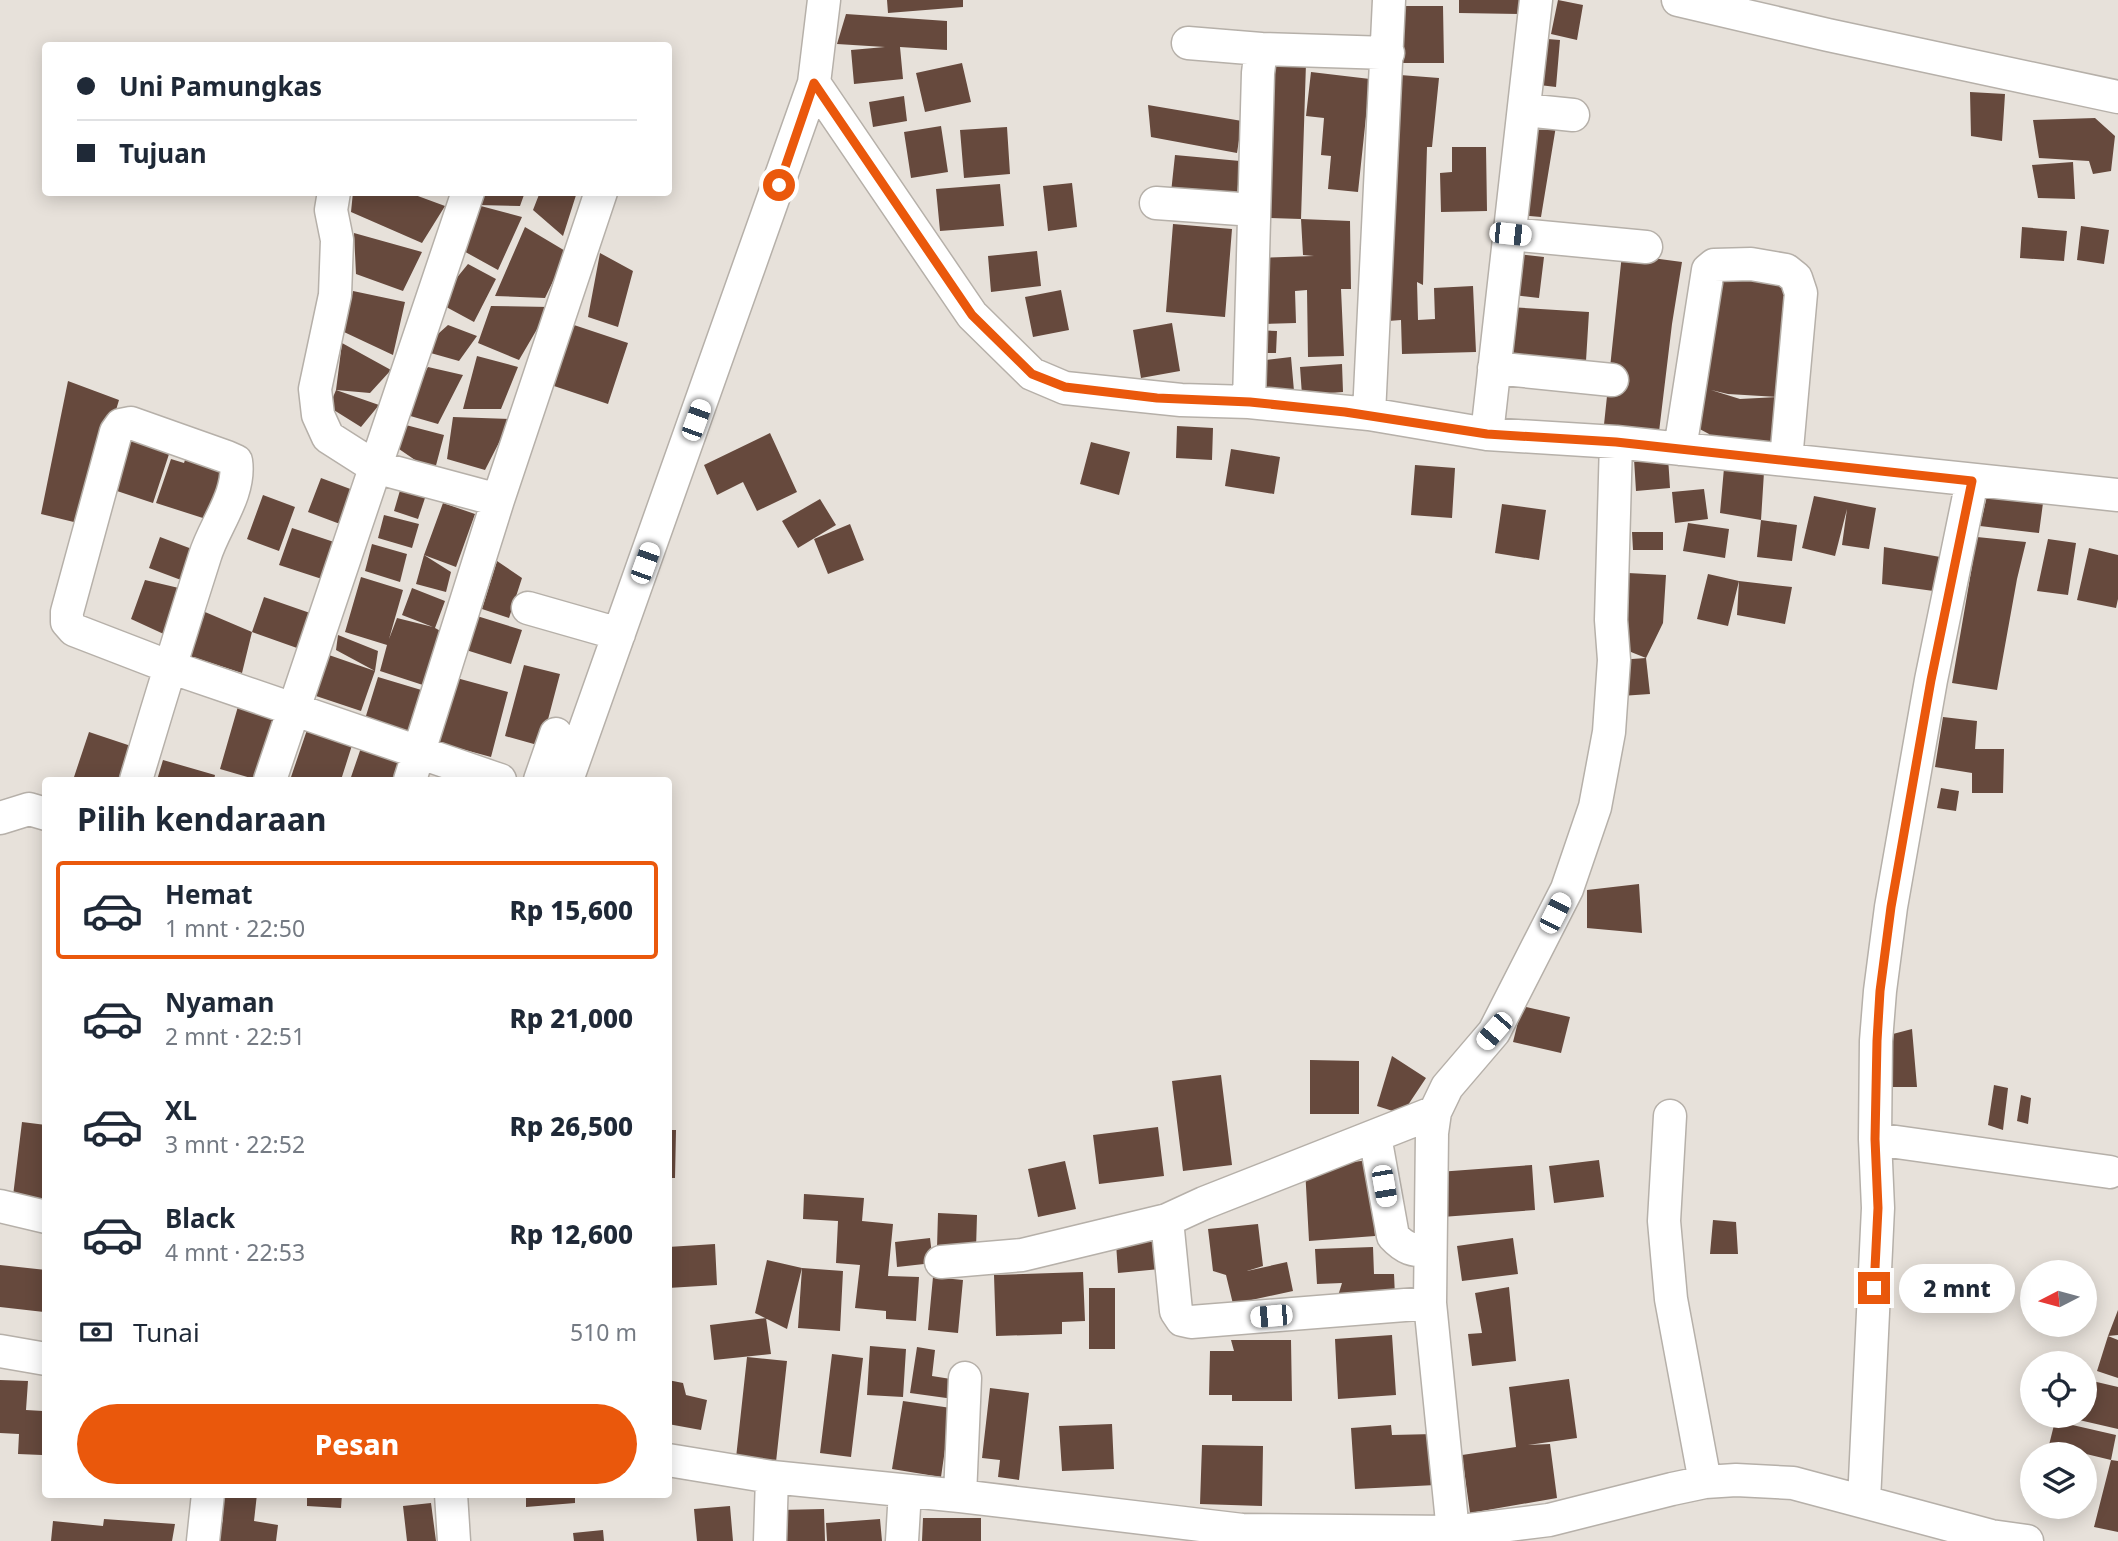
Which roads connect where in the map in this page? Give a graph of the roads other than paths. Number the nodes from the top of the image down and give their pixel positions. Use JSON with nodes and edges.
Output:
{"nodes":[{"id":1,"x":824,"y":0,"type":"edge"},
{"id":2,"x":1389,"y":0,"type":"edge"},
{"id":3,"x":1536,"y":0,"type":"edge"},
{"id":4,"x":1678,"y":0,"type":"edge"},
{"id":5,"x":1188,"y":43,"type":"dead end"},
{"id":6,"x":1261,"y":49,"type":"junction"},
{"id":7,"x":1388,"y":53,"type":"junction"},
{"id":8,"x":814,"y":83,"type":"junction"},
{"id":9,"x":2118,"y":97,"type":"edge"},
{"id":10,"x":1524,"y":110,"type":"junction"},
{"id":11,"x":1573,"y":115,"type":"dead end"},
{"id":12,"x":333,"y":196,"type":"edge"},
{"id":13,"x":467,"y":196,"type":"edge"},
{"id":14,"x":600,"y":196,"type":"edge"},
{"id":15,"x":1156,"y":203,"type":"dead end"},
{"id":16,"x":1254,"y":210,"type":"junction"},
{"id":17,"x":1510,"y":234,"type":"junction"},
{"id":18,"x":1646,"y":247,"type":"dead end"},
{"id":19,"x":1494,"y":368,"type":"junction"},
{"id":20,"x":1612,"y":380,"type":"dead end"},
{"id":21,"x":1250,"y":402,"type":"junction"},
{"id":22,"x":1368,"y":414,"type":"junction"},
{"id":23,"x":1487,"y":434,"type":"junction"},
{"id":24,"x":1616,"y":442,"type":"junction"},
{"id":25,"x":1681,"y":449,"type":"junction"},
{"id":26,"x":1786,"y":460,"type":"junction"},
{"id":27,"x":375,"y":467,"type":"junction"},
{"id":28,"x":1972,"y":481,"type":"junction"},
{"id":29,"x":2118,"y":495,"type":"edge"},
{"id":30,"x":498,"y":500,"type":"junction"},
{"id":31,"x":528,"y":608,"type":"dead end"},
{"id":32,"x":619,"y":634,"type":"junction"},
{"id":33,"x":170,"y":667,"type":"junction"},
{"id":34,"x":296,"y":709,"type":"junction"},
{"id":35,"x":556,"y":734,"type":"dead end"},
{"id":36,"x":414,"y":767,"type":"edge"},
{"id":37,"x":137,"y":777,"type":"edge"},
{"id":38,"x":271,"y":777,"type":"edge"},
{"id":39,"x":480,"y":777,"type":"edge"},
{"id":40,"x":541,"y":777,"type":"edge"},
{"id":41,"x":568,"y":777,"type":"edge"},
{"id":42,"x":42,"y":813,"type":"edge"},
{"id":43,"x":0,"y":818,"type":"edge"},
{"id":44,"x":1435,"y":1112,"type":"junction"},
{"id":45,"x":1670,"y":1116,"type":"dead end"},
{"id":46,"x":1375,"y":1136,"type":"junction"},
{"id":47,"x":1875,"y":1139,"type":"junction"},
{"id":48,"x":2110,"y":1172,"type":"dead end"},
{"id":49,"x":0,"y":1206,"type":"edge"},
{"id":50,"x":42,"y":1216,"type":"edge"},
{"id":51,"x":1167,"y":1220,"type":"junction"},
{"id":52,"x":1430,"y":1251,"type":"junction"},
{"id":53,"x":941,"y":1262,"type":"dead end"},
{"id":54,"x":1430,"y":1303,"type":"junction"},
{"id":55,"x":0,"y":1352,"type":"edge"},
{"id":56,"x":42,"y":1359,"type":"edge"},
{"id":57,"x":965,"y":1378,"type":"dead end"},
{"id":58,"x":672,"y":1461,"type":"edge"},
{"id":59,"x":772,"y":1477,"type":"junction"},
{"id":60,"x":1705,"y":1482,"type":"junction"},
{"id":61,"x":905,"y":1491,"type":"junction"},
{"id":62,"x":960,"y":1496,"type":"junction"},
{"id":63,"x":208,"y":1498,"type":"edge"},
{"id":64,"x":451,"y":1498,"type":"edge"},
{"id":65,"x":1864,"y":1501,"type":"junction"},
{"id":66,"x":1134,"y":1529,"type":"edge"},
{"id":67,"x":1453,"y":1536,"type":"edge"},
{"id":68,"x":203,"y":1541,"type":"edge"},
{"id":69,"x":454,"y":1541,"type":"edge"},
{"id":70,"x":770,"y":1541,"type":"edge"},
{"id":71,"x":902,"y":1541,"type":"edge"},
{"id":72,"x":2027,"y":1541,"type":"edge"}],
"edges":[{"from":1,"to":8,"type":"street"},
{"from":2,"to":7,"type":"street"},
{"from":3,"to":10,"type":"street"},
{"from":4,"to":9,"type":"street"},
{"from":5,"to":6,"type":"street"},
{"from":6,"to":7,"type":"street"},
{"from":6,"to":16,"type":"street"},
{"from":7,"to":22,"type":"street"},
{"from":8,"to":21,"type":"street"},
{"from":8,"to":32,"type":"street"},
{"from":10,"to":11,"type":"street"},
{"from":10,"to":17,"type":"street"},
{"from":12,"to":27,"type":"street"},
{"from":13,"to":27,"type":"street"},
{"from":14,"to":30,"type":"street"},
{"from":15,"to":16,"type":"street"},
{"from":16,"to":21,"type":"street"},
{"from":17,"to":18,"type":"street"},
{"from":17,"to":19,"type":"street"},
{"from":19,"to":20,"type":"street"},
{"from":19,"to":23,"type":"street"},
{"from":21,"to":22,"type":"street"},
{"from":22,"to":23,"type":"street"},
{"from":23,"to":24,"type":"street"},
{"from":24,"to":25,"type":"street"},
{"from":24,"to":44,"type":"street"},
{"from":25,"to":26,"type":"street"},
{"from":25,"to":26,"type":"street"},
{"from":26,"to":28,"type":"street"},
{"from":27,"to":30,"type":"street"},
{"from":27,"to":34,"type":"street"},
{"from":28,"to":29,"type":"street"},
{"from":28,"to":47,"type":"street"},
{"from":30,"to":36,"type":"street"},
{"from":31,"to":32,"type":"street"},
{"from":32,"to":41,"type":"street"},
{"from":33,"to":33,"type":"street"},
{"from":33,"to":34,"type":"street"},
{"from":33,"to":37,"type":"street"},
{"from":34,"to":36,"type":"street"},
{"from":34,"to":38,"type":"street"},
{"from":35,"to":40,"type":"street"},
{"from":36,"to":39,"type":"street"},
{"from":42,"to":43,"type":"street"},
{"from":44,"to":46,"type":"street"},
{"from":44,"to":52,"type":"street"},
{"from":45,"to":60,"type":"street"},
{"from":46,"to":51,"type":"street"},
{"from":46,"to":52,"type":"street"},
{"from":47,"to":48,"type":"street"},
{"from":47,"to":65,"type":"street"},
{"from":49,"to":50,"type":"street"},
{"from":51,"to":53,"type":"street"},
{"from":51,"to":54,"type":"street"},
{"from":52,"to":54,"type":"street"},
{"from":54,"to":67,"type":"street"},
{"from":55,"to":56,"type":"street"},
{"from":57,"to":62,"type":"street"},
{"from":58,"to":59,"type":"street"},
{"from":59,"to":61,"type":"street"},
{"from":59,"to":70,"type":"street"},
{"from":60,"to":65,"type":"street"},
{"from":60,"to":67,"type":"street"},
{"from":61,"to":62,"type":"street"},
{"from":61,"to":71,"type":"street"},
{"from":62,"to":66,"type":"street"},
{"from":63,"to":68,"type":"street"},
{"from":64,"to":69,"type":"street"},
{"from":65,"to":72,"type":"street"},
{"from":66,"to":67,"type":"street"}]}
